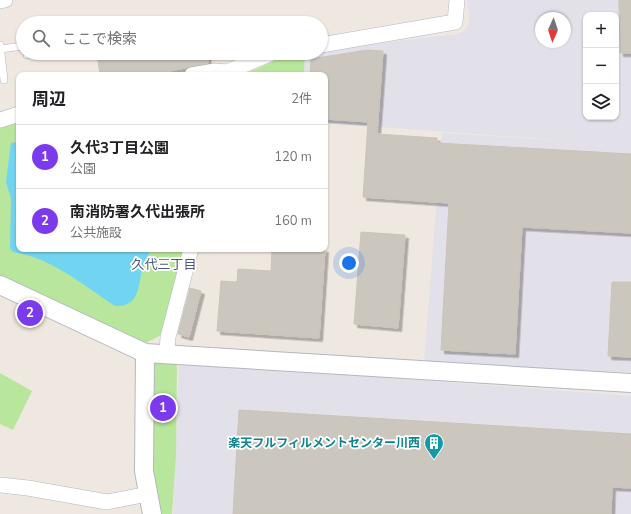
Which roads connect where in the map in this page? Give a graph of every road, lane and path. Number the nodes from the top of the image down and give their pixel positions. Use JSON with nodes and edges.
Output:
{"nodes":[{"id":1,"x":6,"y":0,"type":"edge"},
{"id":2,"x":457,"y":0,"type":"edge"},
{"id":3,"x":0,"y":1,"type":"edge"},
{"id":4,"x":328,"y":44,"type":"edge"},
{"id":5,"x":0,"y":45,"type":"edge"},
{"id":6,"x":16,"y":47,"type":"edge"},
{"id":7,"x":0,"y":49,"type":"edge"},
{"id":8,"x":257,"y":60,"type":"edge"},
{"id":9,"x":1,"y":64,"type":"edge"},
{"id":10,"x":231,"y":72,"type":"edge"},
{"id":11,"x":4,"y":80,"type":"dead end"},
{"id":12,"x":16,"y":115,"type":"edge"},
{"id":13,"x":0,"y":120,"type":"edge"},
{"id":14,"x":190,"y":252,"type":"edge"},
{"id":15,"x":0,"y":285,"type":"edge"},
{"id":16,"x":145,"y":353,"type":"junction"},
{"id":17,"x":167,"y":354,"type":"junction"},
{"id":18,"x":631,"y":383,"type":"edge"},
{"id":19,"x":0,"y":485,"type":"edge"},
{"id":20,"x":148,"y":494,"type":"junction"},
{"id":21,"x":152,"y":514,"type":"edge"}],
"edges":[{"from":1,"to":3,"type":"street"},
{"from":2,"to":4,"type":"street"},
{"from":5,"to":7,"type":"lane"},
{"from":6,"to":7,"type":"lane"},
{"from":7,"to":9,"type":"lane"},
{"from":8,"to":10,"type":"street"},
{"from":9,"to":11,"type":"lane"},
{"from":12,"to":13,"type":"street"},
{"from":14,"to":17,"type":"street"},
{"from":15,"to":16,"type":"street"},
{"from":16,"to":17,"type":"street"},
{"from":16,"to":20,"type":"street"},
{"from":17,"to":18,"type":"street"},
{"from":19,"to":20,"type":"street"},
{"from":20,"to":21,"type":"street"}]}
